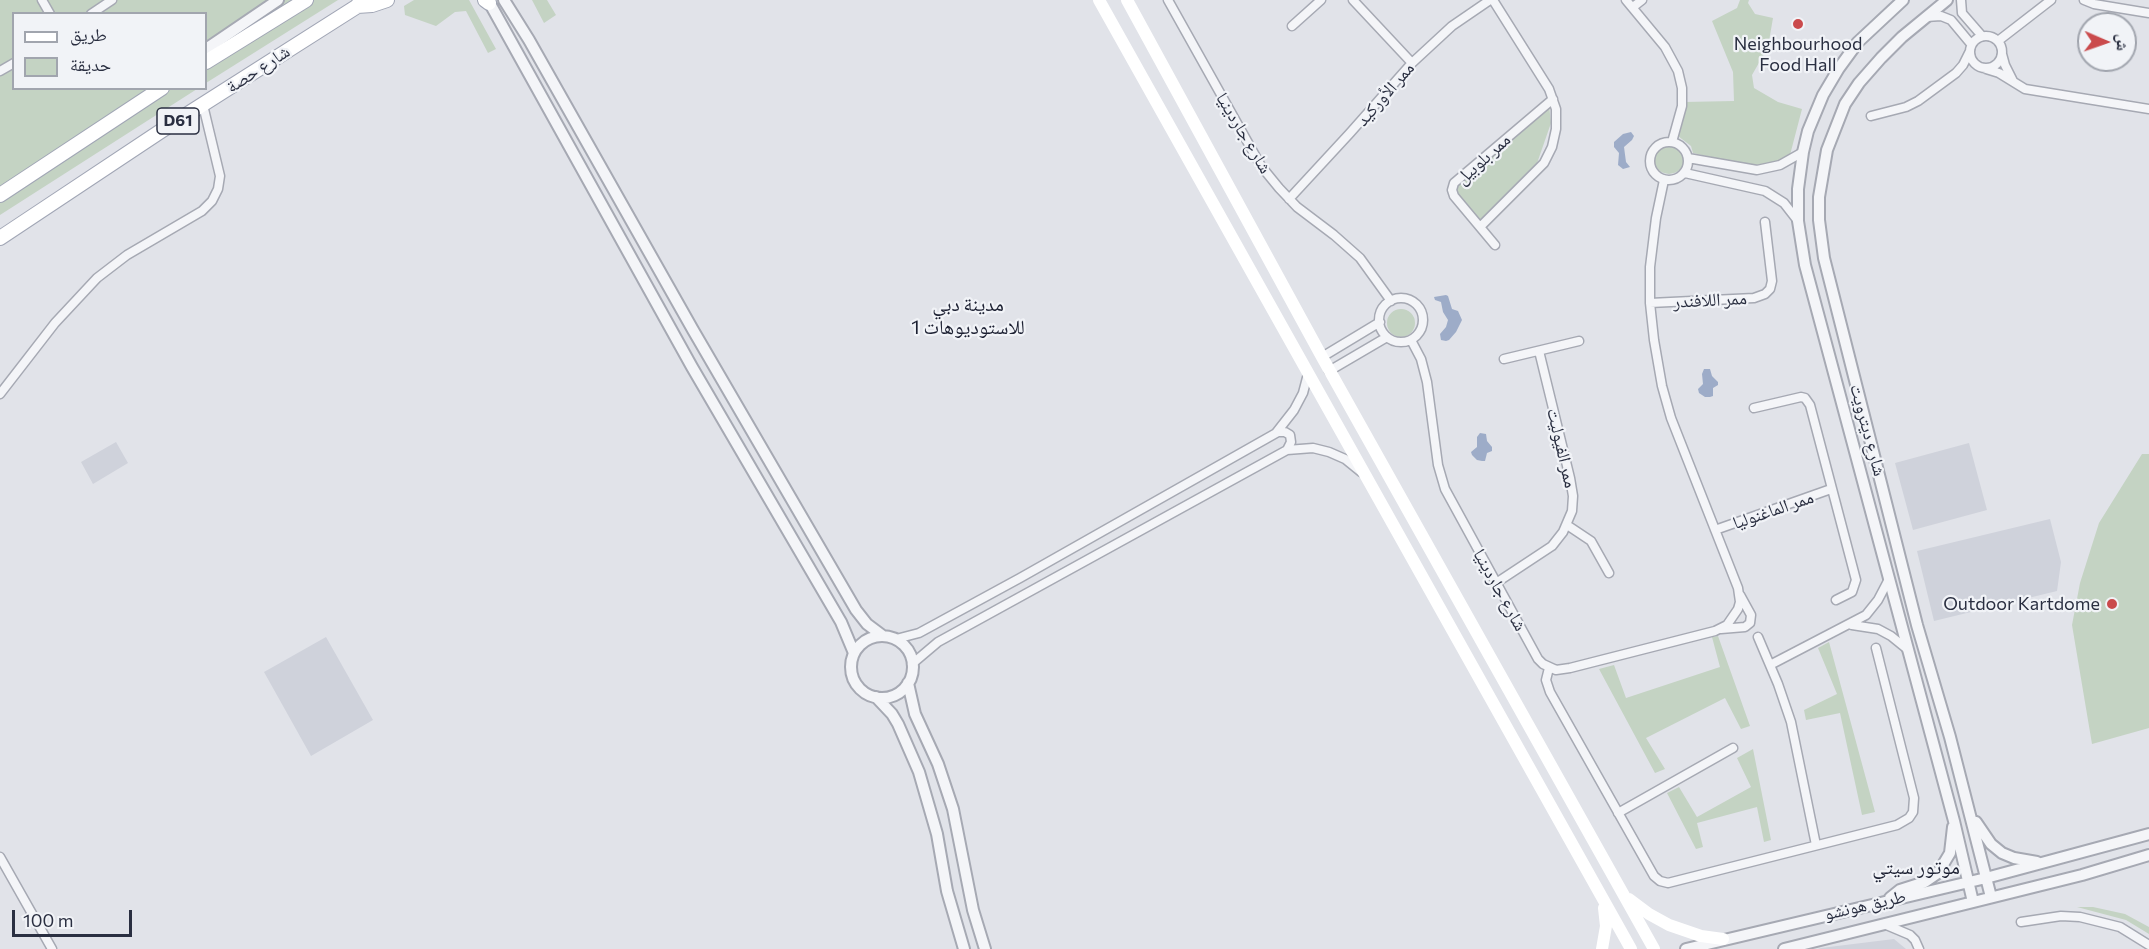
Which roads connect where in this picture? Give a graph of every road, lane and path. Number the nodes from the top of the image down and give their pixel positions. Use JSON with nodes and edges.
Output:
{"nodes":[{"id":1,"x":112,"y":0,"type":"edge"},
{"id":2,"x":278,"y":0,"type":"edge"},
{"id":3,"x":306,"y":0,"type":"edge"},
{"id":4,"x":387,"y":0,"type":"edge"},
{"id":5,"x":504,"y":0,"type":"edge"},
{"id":6,"x":1099,"y":0,"type":"edge"},
{"id":7,"x":1127,"y":0,"type":"edge"},
{"id":8,"x":1168,"y":0,"type":"edge"},
{"id":9,"x":1321,"y":0,"type":"edge"},
{"id":10,"x":1353,"y":0,"type":"edge"},
{"id":11,"x":1491,"y":0,"type":"edge"},
{"id":12,"x":1626,"y":0,"type":"edge"},
{"id":13,"x":1642,"y":0,"type":"edge"},
{"id":14,"x":1903,"y":0,"type":"edge"},
{"id":15,"x":1947,"y":0,"type":"edge"},
{"id":16,"x":1961,"y":0,"type":"edge"},
{"id":17,"x":2051,"y":0,"type":"edge"},
{"id":18,"x":2084,"y":0,"type":"edge"},
{"id":19,"x":487,"y":1,"type":"edge"},
{"id":20,"x":362,"y":3,"type":"edge"},
{"id":21,"x":1633,"y":7,"type":"junction"},
{"id":22,"x":94,"y":12,"type":"edge"},
{"id":23,"x":2149,"y":13,"type":"edge"},
{"id":24,"x":1925,"y":17,"type":"junction"},
{"id":25,"x":1292,"y":27,"type":"dead end"},
{"id":26,"x":1982,"y":36,"type":"junction"},
{"id":27,"x":1998,"y":41,"type":"junction"},
{"id":28,"x":207,"y":48,"type":"edge"},
{"id":29,"x":1971,"y":48,"type":"junction"},
{"id":30,"x":2002,"y":54,"type":"junction"},
{"id":31,"x":207,"y":61,"type":"edge"},
{"id":32,"x":1412,"y":63,"type":"junction"},
{"id":33,"x":1984,"y":68,"type":"junction"},
{"id":34,"x":1956,"y":73,"type":"junction"},
{"id":35,"x":2015,"y":84,"type":"junction"},
{"id":36,"x":159,"y":90,"type":"edge"},
{"id":37,"x":1553,"y":99,"type":"junction"},
{"id":38,"x":203,"y":105,"type":"junction"},
{"id":39,"x":2149,"y":109,"type":"edge"},
{"id":40,"x":1871,"y":116,"type":"dead end"},
{"id":41,"x":1672,"y":142,"type":"junction"},
{"id":42,"x":1803,"y":152,"type":"junction"},
{"id":43,"x":1689,"y":158,"type":"junction"},
{"id":44,"x":1685,"y":173,"type":"junction"},
{"id":45,"x":1665,"y":180,"type":"junction"},
{"id":46,"x":0,"y":195,"type":"edge"},
{"id":47,"x":1289,"y":199,"type":"junction"},
{"id":48,"x":1798,"y":221,"type":"junction"},
{"id":49,"x":1765,"y":222,"type":"dead end"},
{"id":50,"x":1480,"y":227,"type":"junction"},
{"id":51,"x":0,"y":238,"type":"edge"},
{"id":52,"x":1495,"y":245,"type":"dead end"},
{"id":53,"x":1391,"y":301,"type":"junction"},
{"id":54,"x":1650,"y":303,"type":"junction"},
{"id":55,"x":1380,"y":322,"type":"junction"},
{"id":56,"x":1387,"y":337,"type":"junction"},
{"id":57,"x":1411,"y":340,"type":"junction"},
{"id":58,"x":1579,"y":341,"type":"dead end"},
{"id":59,"x":1539,"y":351,"type":"junction"},
{"id":60,"x":1322,"y":357,"type":"junction"},
{"id":61,"x":1504,"y":359,"type":"dead end"},
{"id":62,"x":1329,"y":371,"type":"junction"},
{"id":63,"x":1308,"y":374,"type":"junction"},
{"id":64,"x":0,"y":394,"type":"edge"},
{"id":65,"x":1754,"y":408,"type":"dead end"},
{"id":66,"x":1275,"y":433,"type":"junction"},
{"id":67,"x":1287,"y":450,"type":"junction"},
{"id":68,"x":1364,"y":476,"type":"junction"},
{"id":69,"x":1831,"y":489,"type":"junction"},
{"id":70,"x":1567,"y":525,"type":"junction"},
{"id":71,"x":1715,"y":530,"type":"junction"},
{"id":72,"x":1608,"y":573,"type":"dead end"},
{"id":73,"x":1889,"y":579,"type":"junction"},
{"id":74,"x":1496,"y":582,"type":"junction"},
{"id":75,"x":1740,"y":595,"type":"junction"},
{"id":76,"x":1836,"y":600,"type":"dead end"},
{"id":77,"x":1849,"y":625,"type":"junction"},
{"id":78,"x":1721,"y":629,"type":"junction"},
{"id":79,"x":883,"y":636,"type":"junction"},
{"id":80,"x":1758,"y":637,"type":"dead end"},
{"id":81,"x":896,"y":639,"type":"junction"},
{"id":82,"x":1876,"y":648,"type":"dead end"},
{"id":83,"x":1906,"y":649,"type":"junction"},
{"id":84,"x":854,"y":653,"type":"junction"},
{"id":85,"x":912,"y":664,"type":"junction"},
{"id":86,"x":1770,"y":665,"type":"junction"},
{"id":87,"x":1549,"y":668,"type":"junction"},
{"id":88,"x":908,"y":683,"type":"junction"},
{"id":89,"x":876,"y":697,"type":"junction"},
{"id":90,"x":1733,"y":748,"type":"dead end"},
{"id":91,"x":1618,"y":813,"type":"junction"},
{"id":92,"x":1970,"y":814,"type":"junction"},
{"id":93,"x":1954,"y":821,"type":"junction"},
{"id":94,"x":2149,"y":834,"type":"edge"},
{"id":95,"x":1816,"y":845,"type":"junction"},
{"id":96,"x":2149,"y":855,"type":"edge"},
{"id":97,"x":0,"y":856,"type":"edge"},
{"id":98,"x":2040,"y":863,"type":"junction"},
{"id":99,"x":1986,"y":878,"type":"junction"},
{"id":100,"x":1969,"y":881,"type":"junction"},
{"id":101,"x":1623,"y":894,"type":"junction"},
{"id":102,"x":1991,"y":897,"type":"junction"},
{"id":103,"x":1888,"y":900,"type":"junction"},
{"id":104,"x":1602,"y":901,"type":"junction"},
{"id":105,"x":1973,"y":902,"type":"junction"},
{"id":106,"x":2021,"y":922,"type":"dead end"},
{"id":107,"x":1884,"y":924,"type":"junction"},
{"id":108,"x":1720,"y":944,"type":"edge"},
{"id":109,"x":2149,"y":945,"type":"edge"},
{"id":110,"x":52,"y":949,"type":"edge"},
{"id":111,"x":964,"y":949,"type":"edge"},
{"id":112,"x":985,"y":949,"type":"edge"},
{"id":113,"x":1602,"y":949,"type":"edge"},
{"id":114,"x":1631,"y":949,"type":"edge"},
{"id":115,"x":1654,"y":949,"type":"edge"},
{"id":116,"x":1686,"y":949,"type":"edge"},
{"id":117,"x":1784,"y":949,"type":"edge"},
{"id":118,"x":1919,"y":949,"type":"edge"}],
"edges":[{"from":1,"to":22,"type":"street"},
{"from":2,"to":28,"type":"street"},
{"from":3,"to":31,"type":"main road","name":"شارع حصة"},
{"from":4,"to":20,"type":"main road"},
{"from":5,"to":79,"type":"street"},
{"from":6,"to":63,"type":"main road"},
{"from":7,"to":60,"type":"main road"},
{"from":8,"to":47,"type":"street","name":"شارع جاردينيا"},
{"from":9,"to":25,"type":"street"},
{"from":10,"to":32,"type":"street"},
{"from":11,"to":32,"type":"street","name":"ممر الأوركيد"},
{"from":11,"to":37,"type":"street"},
{"from":12,"to":21,"type":"street"},
{"from":13,"to":21,"type":"street"},
{"from":14,"to":42,"type":"street","name":"شارع ديترويت"},
{"from":15,"to":24,"type":"street","name":"شارع ديترويت"},
{"from":16,"to":26,"type":"street"},
{"from":17,"to":27,"type":"street"},
{"from":18,"to":23,"type":"street"},
{"from":19,"to":84,"type":"street"},
{"from":20,"to":38,"type":"main road","name":"شارع حصة","number":"D61"},
{"from":21,"to":41,"type":"street"},
{"from":24,"to":29,"type":"street"},
{"from":24,"to":92,"type":"street","name":"شارع ديترويت"},
{"from":26,"to":27,"type":"street"},
{"from":26,"to":29,"type":"street"},
{"from":27,"to":30,"type":"street"},
{"from":29,"to":33,"type":"street"},
{"from":29,"to":34,"type":"street"},
{"from":30,"to":33,"type":"street"},
{"from":30,"to":35,"type":"street"},
{"from":32,"to":47,"type":"street","name":"ممر الأوركيد"},
{"from":33,"to":34,"type":"street"},
{"from":33,"to":35,"type":"street"},
{"from":34,"to":40,"type":"street"},
{"from":35,"to":39,"type":"street"},
{"from":36,"to":46,"type":"main road","number":"D61"},
{"from":37,"to":50,"type":"street"},
{"from":37,"to":50,"type":"street","name":"ممر بلوبيل"},
{"from":38,"to":51,"type":"main road","name":"شارع حصة","number":"D61"},
{"from":38,"to":64,"type":"street"},
{"from":41,"to":43,"type":"street"},
{"from":41,"to":45,"type":"street"},
{"from":42,"to":43,"type":"street"},
{"from":42,"to":48,"type":"street","name":"شارع ديترويت"},
{"from":43,"to":44,"type":"street"},
{"from":44,"to":45,"type":"street"},
{"from":44,"to":48,"type":"street"},
{"from":45,"to":54,"type":"street"},
{"from":47,"to":53,"type":"street","name":"شارع جاردينيا"},
{"from":48,"to":73,"type":"street","name":"شارع ديترويت"},
{"from":49,"to":54,"type":"street","name":"ممر اللافندر"},
{"from":50,"to":52,"type":"street","name":"ممر بلوبيل"},
{"from":53,"to":55,"type":"street"},
{"from":53,"to":57,"type":"street"},
{"from":54,"to":71,"type":"street"},
{"from":55,"to":56,"type":"street"},
{"from":55,"to":60,"type":"street"},
{"from":56,"to":57,"type":"street"},
{"from":56,"to":62,"type":"street"},
{"from":57,"to":74,"type":"street","name":"شارع جاردينيا"},
{"from":58,"to":59,"type":"street"},
{"from":59,"to":61,"type":"street"},
{"from":59,"to":70,"type":"street","name":"ممر الفيوليت"},
{"from":60,"to":62,"type":"main road"},
{"from":62,"to":101,"type":"main road"},
{"from":63,"to":66,"type":"street"},
{"from":63,"to":68,"type":"main road"},
{"from":65,"to":69,"type":"street","name":"ممر الماغنوليا"},
{"from":66,"to":67,"type":"street"},
{"from":66,"to":81,"type":"street"},
{"from":67,"to":68,"type":"street"},
{"from":67,"to":85,"type":"street"},
{"from":68,"to":104,"type":"main road"},
{"from":69,"to":71,"type":"street","name":"ممر الماغنوليا"},
{"from":69,"to":76,"type":"street","name":"ممر الماغنوليا"},
{"from":70,"to":72,"type":"street"},
{"from":70,"to":74,"type":"street","name":"ممر الفيوليت"},
{"from":71,"to":75,"type":"street"},
{"from":73,"to":77,"type":"street"},
{"from":73,"to":83,"type":"street","name":"شارع ديترويت"},
{"from":74,"to":87,"type":"street","name":"شارع جاردينيا"},
{"from":75,"to":78,"type":"street"},
{"from":75,"to":78,"type":"street"},
{"from":77,"to":83,"type":"street"},
{"from":77,"to":86,"type":"street"},
{"from":78,"to":87,"type":"street"},
{"from":79,"to":81,"type":"street"},
{"from":79,"to":84,"type":"street"},
{"from":80,"to":86,"type":"street"},
{"from":81,"to":85,"type":"street"},
{"from":82,"to":95,"type":"street"},
{"from":83,"to":93,"type":"street","name":"شارع ديترويت"},
{"from":84,"to":89,"type":"street"},
{"from":85,"to":88,"type":"street"},
{"from":86,"to":95,"type":"street"},
{"from":87,"to":91,"type":"street"},
{"from":88,"to":89,"type":"street"},
{"from":88,"to":112,"type":"street"},
{"from":89,"to":111,"type":"street"},
{"from":90,"to":91,"type":"street"},
{"from":91,"to":95,"type":"street"},
{"from":92,"to":98,"type":"street"},
{"from":92,"to":99,"type":"street","name":"شارع ديترويت"},
{"from":93,"to":100,"type":"street","name":"شارع ديترويت"},
{"from":93,"to":103,"type":"street"},
{"from":94,"to":98,"type":"street","name":"طريق هونشو"},
{"from":96,"to":102,"type":"street","name":"طريق هونشو"},
{"from":97,"to":110,"type":"street"},
{"from":98,"to":99,"type":"street","name":"طريق هونشو"},
{"from":99,"to":100,"type":"street","name":"طريق هونشو"},
{"from":99,"to":102,"type":"street","name":"شارع ديترويت"},
{"from":100,"to":103,"type":"street","name":"طريق هونشو"},
{"from":100,"to":105,"type":"street","name":"شارع ديترويت"},
{"from":101,"to":108,"type":"main road"},
{"from":101,"to":115,"type":"main road"},
{"from":102,"to":105,"type":"street","name":"طريق هونشو"},
{"from":103,"to":108,"type":"street","name":"طريق هونشو"},
{"from":104,"to":113,"type":"main road"},
{"from":104,"to":114,"type":"main road"},
{"from":105,"to":107,"type":"street","name":"طريق هونشو"},
{"from":106,"to":109,"type":"street"},
{"from":107,"to":117,"type":"street","name":"طريق هونشو"},
{"from":107,"to":118,"type":"street"},
{"from":108,"to":116,"type":"street","name":"طريق هونشو"}]}
